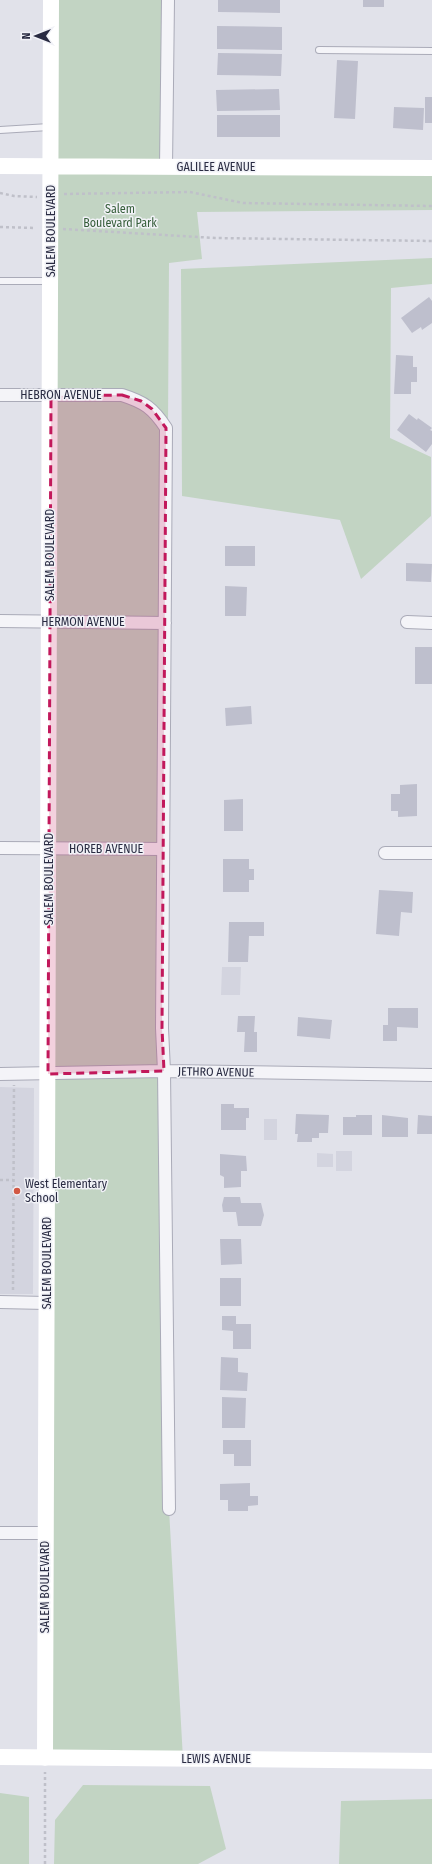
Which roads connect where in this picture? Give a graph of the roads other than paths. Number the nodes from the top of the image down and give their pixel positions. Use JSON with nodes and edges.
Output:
{"nodes":[{"id":1,"x":51,"y":0,"type":"edge"},
{"id":2,"x":168,"y":0,"type":"edge"},
{"id":3,"x":319,"y":50,"type":"dead end"},
{"id":4,"x":432,"y":51,"type":"edge"},
{"id":5,"x":51,"y":127,"type":"junction"},
{"id":6,"x":0,"y":130,"type":"edge"},
{"id":7,"x":0,"y":166,"type":"edge"},
{"id":8,"x":51,"y":166,"type":"junction"},
{"id":9,"x":166,"y":166,"type":"junction"},
{"id":10,"x":432,"y":168,"type":"edge"},
{"id":11,"x":0,"y":281,"type":"edge"},
{"id":12,"x":51,"y":281,"type":"junction"},
{"id":13,"x":0,"y":395,"type":"edge"},
{"id":14,"x":51,"y":396,"type":"junction"},
{"id":15,"x":0,"y":622,"type":"edge"},
{"id":16,"x":50,"y":622,"type":"junction"},
{"id":17,"x":407,"y":622,"type":"dead end"},
{"id":18,"x":165,"y":623,"type":"junction"},
{"id":19,"x":432,"y":623,"type":"edge"},
{"id":20,"x":0,"y":848,"type":"edge"},
{"id":21,"x":49,"y":848,"type":"junction"},
{"id":22,"x":163,"y":849,"type":"junction"},
{"id":23,"x":385,"y":853,"type":"dead end"},
{"id":24,"x":432,"y":853,"type":"edge"},
{"id":25,"x":164,"y":1071,"type":"junction"},
{"id":26,"x":0,"y":1074,"type":"edge"},
{"id":27,"x":48,"y":1074,"type":"junction"},
{"id":28,"x":432,"y":1075,"type":"edge"},
{"id":29,"x":0,"y":1302,"type":"edge"},
{"id":30,"x":46,"y":1303,"type":"junction"},
{"id":31,"x":169,"y":1509,"type":"dead end"},
{"id":32,"x":0,"y":1533,"type":"edge"},
{"id":33,"x":45,"y":1533,"type":"junction"},
{"id":34,"x":0,"y":1757,"type":"edge"},
{"id":35,"x":45,"y":1758,"type":"junction"},
{"id":36,"x":432,"y":1761,"type":"edge"}],
"edges":[{"from":1,"to":5,"type":"street","name":"SALEM BOULEVARD"},
{"from":2,"to":9,"type":"street"},
{"from":3,"to":4,"type":"lane"},
{"from":5,"to":6,"type":"lane"},
{"from":5,"to":8,"type":"street","name":"SALEM BOULEVARD"},
{"from":7,"to":8,"type":"street","name":"GALILEE AVENUE"},
{"from":8,"to":9,"type":"street","name":"GALILEE AVENUE"},
{"from":8,"to":12,"type":"street","name":"SALEM BOULEVARD"},
{"from":9,"to":10,"type":"street","name":"GALILEE AVENUE"},
{"from":11,"to":12,"type":"lane"},
{"from":12,"to":14,"type":"street","name":"SALEM BOULEVARD"},
{"from":13,"to":14,"type":"street","name":"HEBRON AVENUE"},
{"from":14,"to":16,"type":"street","name":"SALEM BOULEVARD"},
{"from":14,"to":18,"type":"street","name":"HEBRON AVENUE"},
{"from":15,"to":16,"type":"street","name":"HERMON AVENUE"},
{"from":16,"to":18,"type":"street","name":"HERMON AVENUE"},
{"from":16,"to":21,"type":"street","name":"SALEM BOULEVARD"},
{"from":17,"to":19,"type":"street"},
{"from":18,"to":22,"type":"street"},
{"from":20,"to":21,"type":"street","name":"HOREB AVENUE"},
{"from":21,"to":22,"type":"street","name":"HOREB AVENUE"},
{"from":21,"to":27,"type":"street","name":"SALEM BOULEVARD"},
{"from":22,"to":25,"type":"street"},
{"from":23,"to":24,"type":"street"},
{"from":25,"to":27,"type":"street","name":"JETHRO AVENUE"},
{"from":25,"to":28,"type":"street","name":"JETHRO AVENUE"},
{"from":25,"to":31,"type":"street"},
{"from":26,"to":27,"type":"street","name":"JETHRO AVENUE"},
{"from":27,"to":30,"type":"street","name":"SALEM BOULEVARD"},
{"from":29,"to":30,"type":"street"},
{"from":30,"to":33,"type":"street","name":"SALEM BOULEVARD"},
{"from":32,"to":33,"type":"street"},
{"from":33,"to":35,"type":"street","name":"SALEM BOULEVARD"},
{"from":34,"to":35,"type":"street","name":"LEWIS AVENUE"},
{"from":35,"to":36,"type":"street","name":"LEWIS AVENUE"}]}
